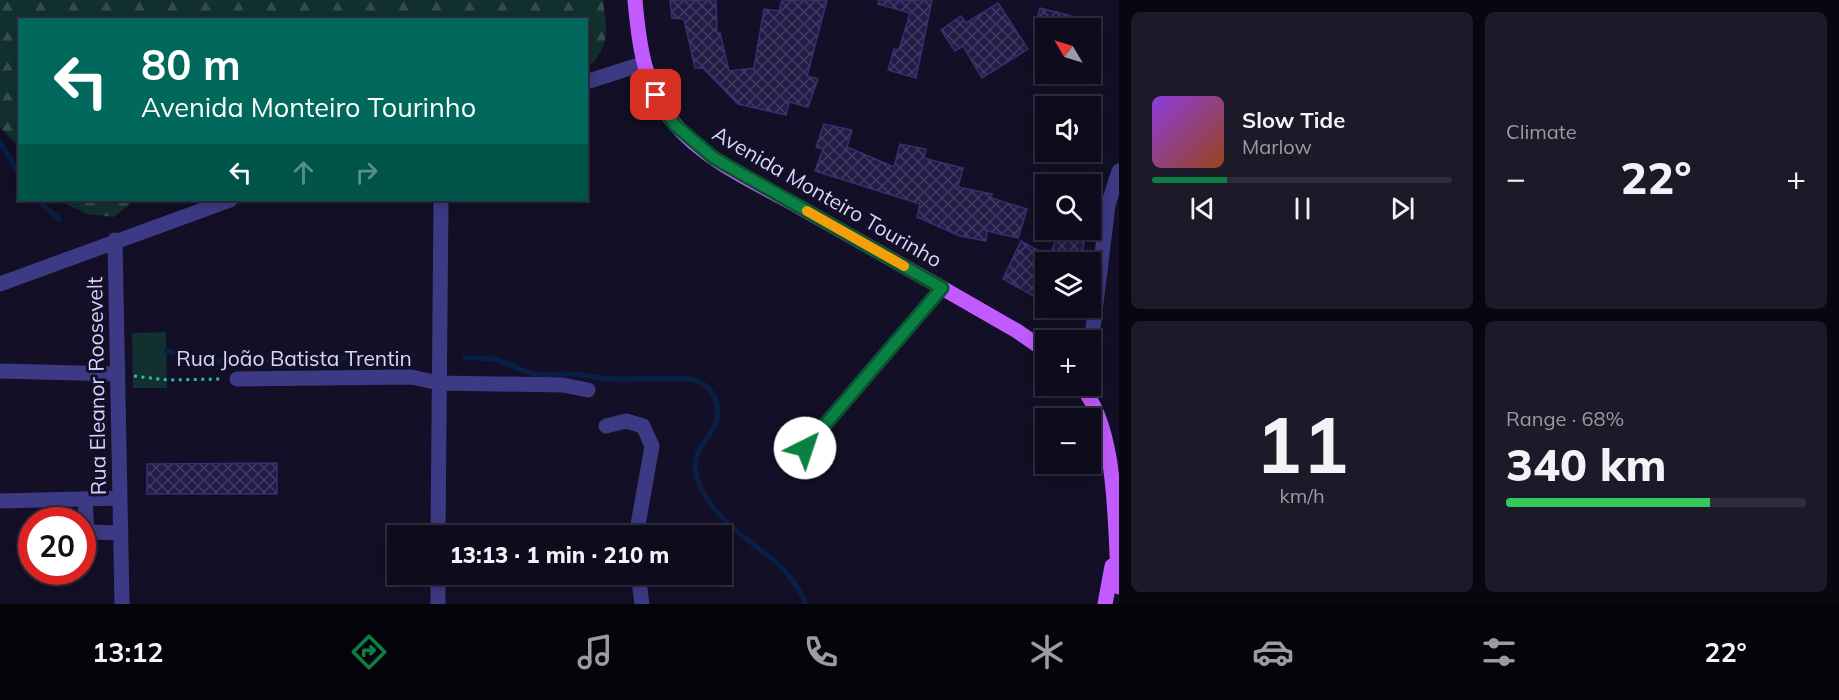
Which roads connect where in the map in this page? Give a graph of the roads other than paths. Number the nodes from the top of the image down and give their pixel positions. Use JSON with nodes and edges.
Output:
{"nodes":[{"id":1,"x":635,"y":0,"type":"edge"},
{"id":2,"x":642,"y":64,"type":"junction"},
{"id":3,"x":588,"y":81,"type":"edge"},
{"id":4,"x":1119,"y":171,"type":"edge"},
{"id":5,"x":227,"y":201,"type":"edge"},
{"id":6,"x":441,"y":201,"type":"edge"},
{"id":7,"x":115,"y":240,"type":"junction"},
{"id":8,"x":0,"y":284,"type":"edge"},
{"id":9,"x":942,"y":288,"type":"junction"},
{"id":10,"x":1093,"y":330,"type":"edge"},
{"id":11,"x":1035,"y":343,"type":"edge"},
{"id":12,"x":0,"y":371,"type":"edge"},
{"id":13,"x":118,"y":374,"type":"junction"},
{"id":14,"x":237,"y":379,"type":"road end"},
{"id":15,"x":440,"y":383,"type":"junction"},
{"id":16,"x":588,"y":390,"type":"dead end"},
{"id":17,"x":1088,"y":396,"type":"edge"},
{"id":18,"x":606,"y":426,"type":"dead end"},
{"id":19,"x":805,"y":448,"type":"dead end"},
{"id":20,"x":1116,"y":474,"type":"edge"},
{"id":21,"x":120,"y":498,"type":"junction"},
{"id":22,"x":85,"y":499,"type":"junction"},
{"id":23,"x":0,"y":501,"type":"edge"},
{"id":24,"x":438,"y":525,"type":"edge"},
{"id":25,"x":638,"y":525,"type":"edge"},
{"id":26,"x":121,"y":533,"type":"junction"},
{"id":27,"x":1116,"y":549,"type":"junction"},
{"id":28,"x":438,"y":585,"type":"edge"},
{"id":29,"x":639,"y":585,"type":"edge"},
{"id":30,"x":1119,"y":587,"type":"edge"},
{"id":31,"x":122,"y":604,"type":"edge"},
{"id":32,"x":438,"y":604,"type":"edge"},
{"id":33,"x":642,"y":604,"type":"edge"},
{"id":34,"x":1105,"y":604,"type":"edge"}],
"edges":[{"from":1,"to":2,"type":"main road","name":"Avenida Monteiro Tourinho"},
{"from":2,"to":3,"type":"street"},
{"from":2,"to":9,"type":"main road","name":"Avenida Monteiro Tourinho"},
{"from":4,"to":10,"type":"street"},
{"from":5,"to":7,"type":"street"},
{"from":6,"to":15,"type":"street"},
{"from":7,"to":8,"type":"street"},
{"from":7,"to":13,"type":"street","name":"Rua Eleanor Roosevelt"},
{"from":9,"to":11,"type":"main road","name":"Avenida Monteiro Tourinho"},
{"from":9,"to":19,"type":"street"},
{"from":12,"to":13,"type":"street"},
{"from":13,"to":21,"type":"street","name":"Rua Eleanor Roosevelt"},
{"from":14,"to":15,"type":"street","name":"Rua João Batista Trentin"},
{"from":15,"to":16,"type":"street","name":"Rua João Batista Trentin"},
{"from":15,"to":24,"type":"street"},
{"from":17,"to":20,"type":"main road"},
{"from":18,"to":25,"type":"street"},
{"from":20,"to":27,"type":"main road"},
{"from":21,"to":22,"type":"street"},
{"from":21,"to":26,"type":"street","name":"Rua Eleanor Roosevelt"},
{"from":22,"to":23,"type":"street"},
{"from":22,"to":26,"type":"street"},
{"from":26,"to":31,"type":"street","name":"Rua Eleanor Roosevelt"},
{"from":27,"to":30,"type":"main road"},
{"from":27,"to":34,"type":"main road"},
{"from":28,"to":32,"type":"street"},
{"from":29,"to":33,"type":"street"}]}
